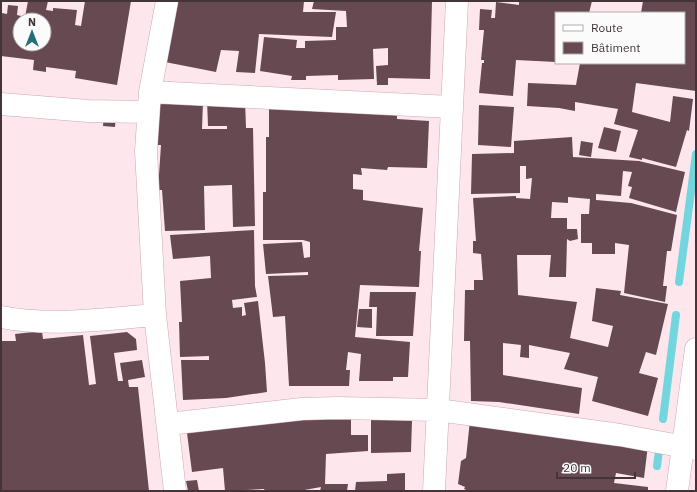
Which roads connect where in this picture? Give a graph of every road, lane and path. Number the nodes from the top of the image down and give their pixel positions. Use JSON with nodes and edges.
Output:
{"nodes":[{"id":1,"x":167,"y":1,"type":"edge"},
{"id":2,"x":457,"y":1,"type":"edge"},
{"id":3,"x":149,"y":102,"type":"junction"},
{"id":4,"x":1,"y":104,"type":"edge"},
{"id":5,"x":452,"y":107,"type":"junction"},
{"id":6,"x":155,"y":315,"type":"junction"},
{"id":7,"x":1,"y":317,"type":"edge"},
{"id":8,"x":696,"y":349,"type":"edge"},
{"id":9,"x":438,"y":410,"type":"junction"},
{"id":10,"x":168,"y":424,"type":"junction"},
{"id":11,"x":690,"y":447,"type":"edge"},
{"id":12,"x":175,"y":491,"type":"edge"},
{"id":13,"x":434,"y":491,"type":"edge"},
{"id":14,"x":677,"y":491,"type":"edge"}],
"edges":[{"from":1,"to":3,"type":"street"},
{"from":2,"to":5,"type":"street"},
{"from":3,"to":4,"type":"street"},
{"from":3,"to":5,"type":"street"},
{"from":3,"to":6,"type":"street"},
{"from":5,"to":9,"type":"street"},
{"from":6,"to":7,"type":"street"},
{"from":6,"to":10,"type":"street"},
{"from":8,"to":11,"type":"street"},
{"from":9,"to":10,"type":"street"},
{"from":9,"to":11,"type":"street"},
{"from":9,"to":13,"type":"street"},
{"from":10,"to":12,"type":"street"},
{"from":11,"to":14,"type":"street"}]}
